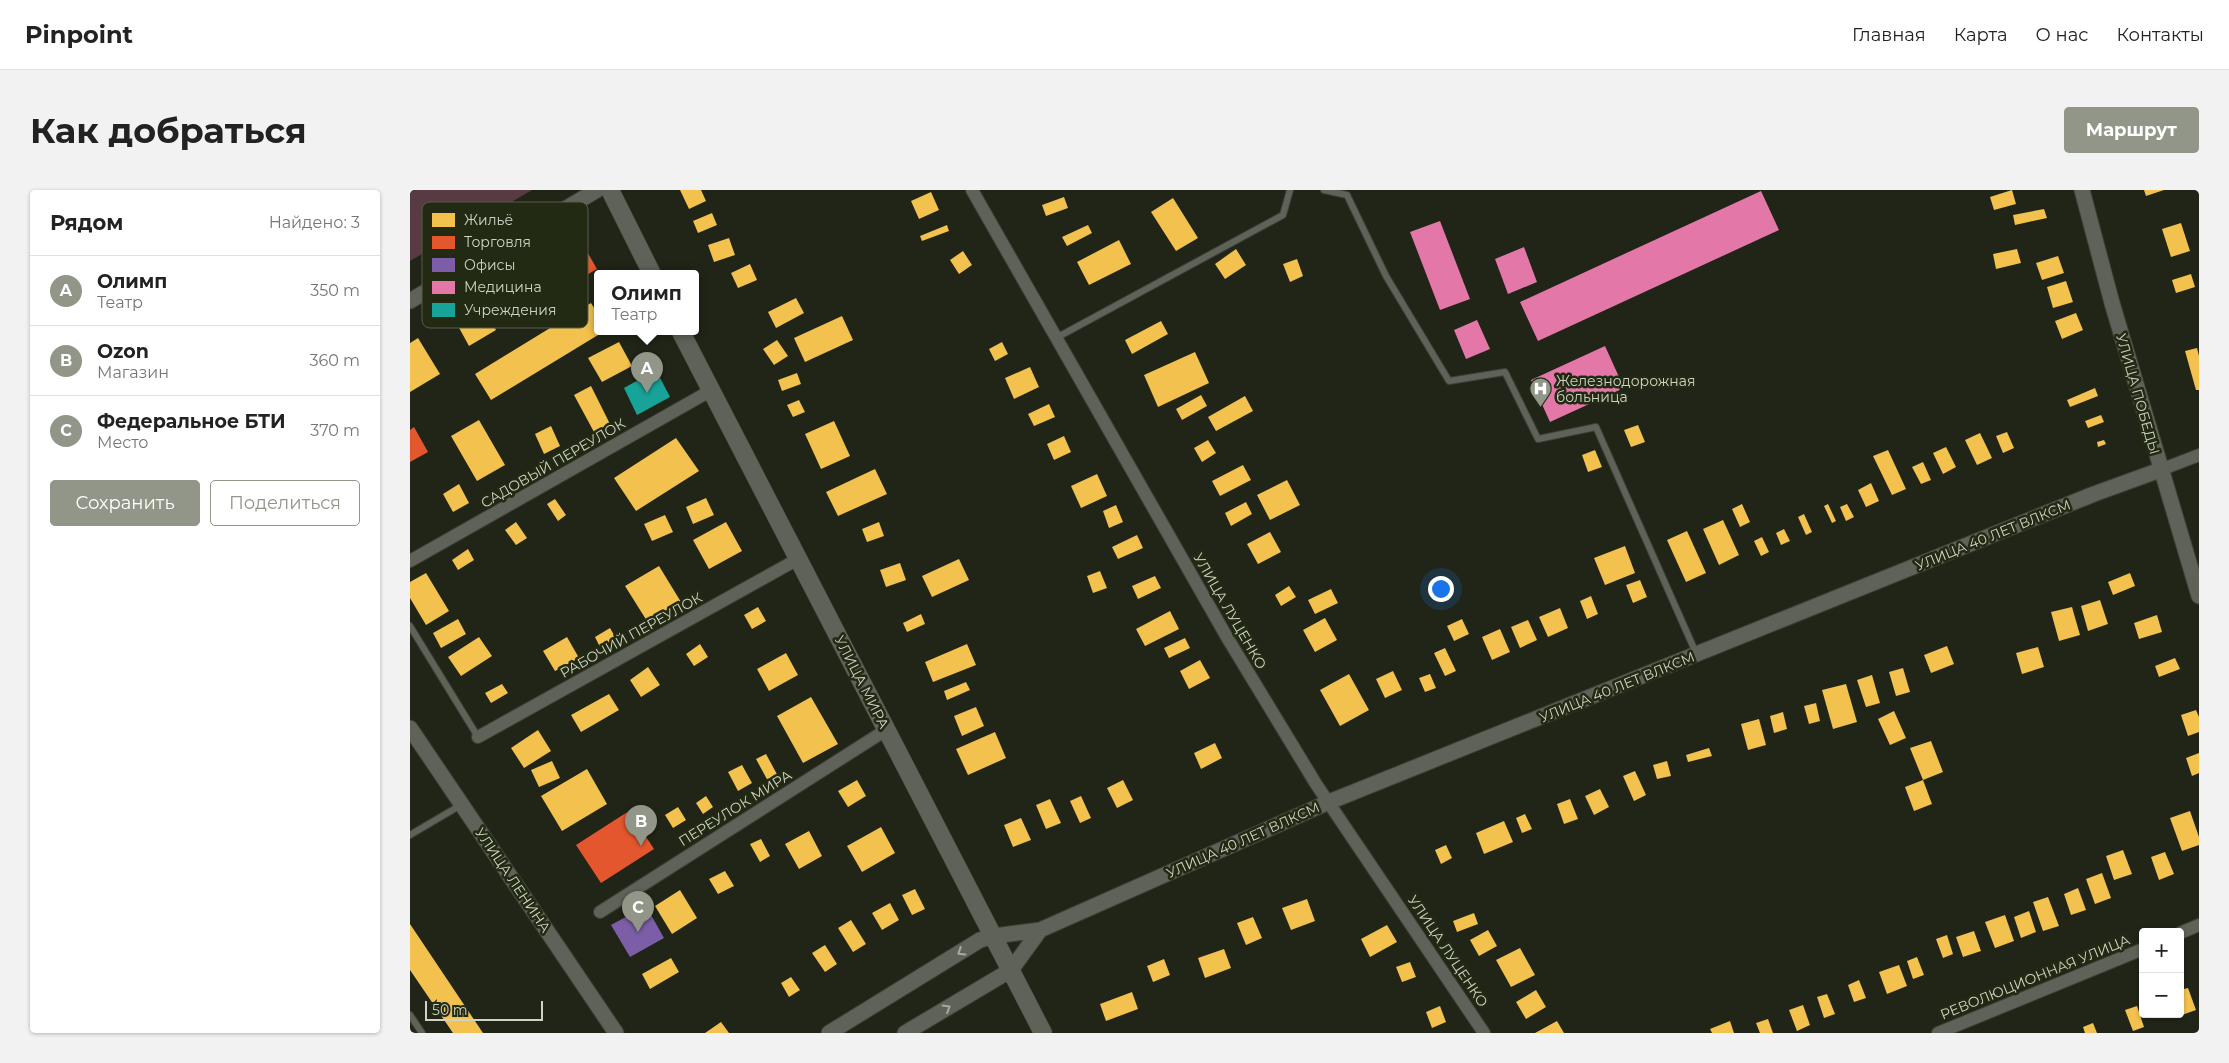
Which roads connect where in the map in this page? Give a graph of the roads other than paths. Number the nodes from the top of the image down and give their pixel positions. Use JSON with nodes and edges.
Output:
{"nodes":[{"id":1,"x":598,"y":190,"type":"edge"},
{"id":2,"x":610,"y":190,"type":"edge"},
{"id":3,"x":972,"y":190,"type":"edge"},
{"id":4,"x":1290,"y":190,"type":"edge"},
{"id":5,"x":1324,"y":190,"type":"edge"},
{"id":6,"x":2082,"y":190,"type":"edge"},
{"id":7,"x":578,"y":202,"type":"edge"},
{"id":8,"x":650,"y":270,"type":"edge"},
{"id":9,"x":422,"y":294,"type":"edge"},
{"id":10,"x":410,"y":301,"type":"edge"},
{"id":11,"x":682,"y":335,"type":"edge"},
{"id":12,"x":1056,"y":338,"type":"junction"},
{"id":13,"x":710,"y":391,"type":"junction"},
{"id":14,"x":2199,"y":454,"type":"edge"},
{"id":15,"x":2160,"y":470,"type":"junction"},
{"id":16,"x":798,"y":558,"type":"junction"},
{"id":17,"x":410,"y":561,"type":"edge"},
{"id":18,"x":2199,"y":596,"type":"edge"},
{"id":19,"x":410,"y":626,"type":"edge"},
{"id":20,"x":1697,"y":655,"type":"junction"},
{"id":21,"x":410,"y":728,"type":"edge"},
{"id":22,"x":886,"y":730,"type":"junction"},
{"id":23,"x":478,"y":737,"type":"joint"},
{"id":24,"x":1329,"y":802,"type":"junction"},
{"id":25,"x":461,"y":805,"type":"junction"},
{"id":26,"x":410,"y":835,"type":"edge"},
{"id":27,"x":600,"y":912,"type":"dead end"},
{"id":28,"x":2199,"y":926,"type":"edge"},
{"id":29,"x":1040,"y":930,"type":"junction"},
{"id":30,"x":2184,"y":932,"type":"edge"},
{"id":31,"x":994,"y":936,"type":"junction"},
{"id":32,"x":2139,"y":951,"type":"edge"},
{"id":33,"x":1011,"y":970,"type":"junction"},
{"id":34,"x":410,"y":1016,"type":"edge"},
{"id":35,"x":422,"y":1033,"type":"edge"},
{"id":36,"x":616,"y":1033,"type":"edge"},
{"id":37,"x":829,"y":1033,"type":"edge"},
{"id":38,"x":905,"y":1033,"type":"edge"},
{"id":39,"x":1043,"y":1033,"type":"edge"},
{"id":40,"x":1484,"y":1033,"type":"edge"},
{"id":41,"x":1938,"y":1033,"type":"edge"}],
"edges":[{"from":1,"to":7,"type":"street"},
{"from":2,"to":8,"type":"main road"},
{"from":3,"to":12,"type":"street","name":"УЛИЦА ЛУЦЕНКО"},
{"from":4,"to":12,"type":"lane"},
{"from":5,"to":20,"type":"lane"},
{"from":6,"to":15,"type":"street","name":"УЛИЦА ПОБЕДЫ"},
{"from":9,"to":10,"type":"street"},
{"from":11,"to":13,"type":"main road","name":"УЛИЦА МИРА"},
{"from":12,"to":24,"type":"street","name":"УЛИЦА ЛУЦЕНКО"},
{"from":13,"to":16,"type":"main road","name":"УЛИЦА МИРА"},
{"from":13,"to":17,"type":"street","name":"САДОВЫЙ ПЕРЕУЛОК"},
{"from":14,"to":15,"type":"street","name":"УЛИЦА 40 ЛЕТ ВЛКСМ"},
{"from":15,"to":18,"type":"street","name":"УЛИЦА ПОБЕДЫ"},
{"from":15,"to":20,"type":"street","name":"УЛИЦА 40 ЛЕТ ВЛКСМ"},
{"from":16,"to":22,"type":"main road","name":"УЛИЦА МИРА"},
{"from":16,"to":23,"type":"street","name":"РАБОЧИЙ ПЕРЕУЛОК"},
{"from":19,"to":23,"type":"lane"},
{"from":20,"to":24,"type":"street","name":"УЛИЦА 40 ЛЕТ ВЛКСМ"},
{"from":21,"to":25,"type":"street","name":"УЛИЦА ЛЕНИНА"},
{"from":22,"to":27,"type":"street","name":"ПЕРЕУЛОК МИРА"},
{"from":22,"to":31,"type":"main road","name":"УЛИЦА МИРА"},
{"from":24,"to":29,"type":"street","name":"УЛИЦА 40 ЛЕТ ВЛКСМ"},
{"from":24,"to":40,"type":"street","name":"УЛИЦА ЛУЦЕНКО"},
{"from":25,"to":26,"type":"lane"},
{"from":25,"to":36,"type":"street","name":"УЛИЦА ЛЕНИНА"},
{"from":28,"to":30,"type":"street"},
{"from":29,"to":31,"type":"street","name":"УЛИЦА 40 ЛЕТ ВЛКСМ"},
{"from":29,"to":33,"type":"street"},
{"from":31,"to":33,"type":"main road","name":"УЛИЦА МИРА"},
{"from":31,"to":37,"type":"street","name":"УЛИЦА 40 ЛЕТ ВЛКСМ","one_way":true},
{"from":32,"to":41,"type":"street","name":"РЕВОЛЮЦИОННАЯ УЛИЦА"},
{"from":38,"to":33,"type":"street","one_way":true},
{"from":33,"to":39,"type":"main road","name":"УЛИЦА МИРА"},
{"from":34,"to":35,"type":"lane"}]}
